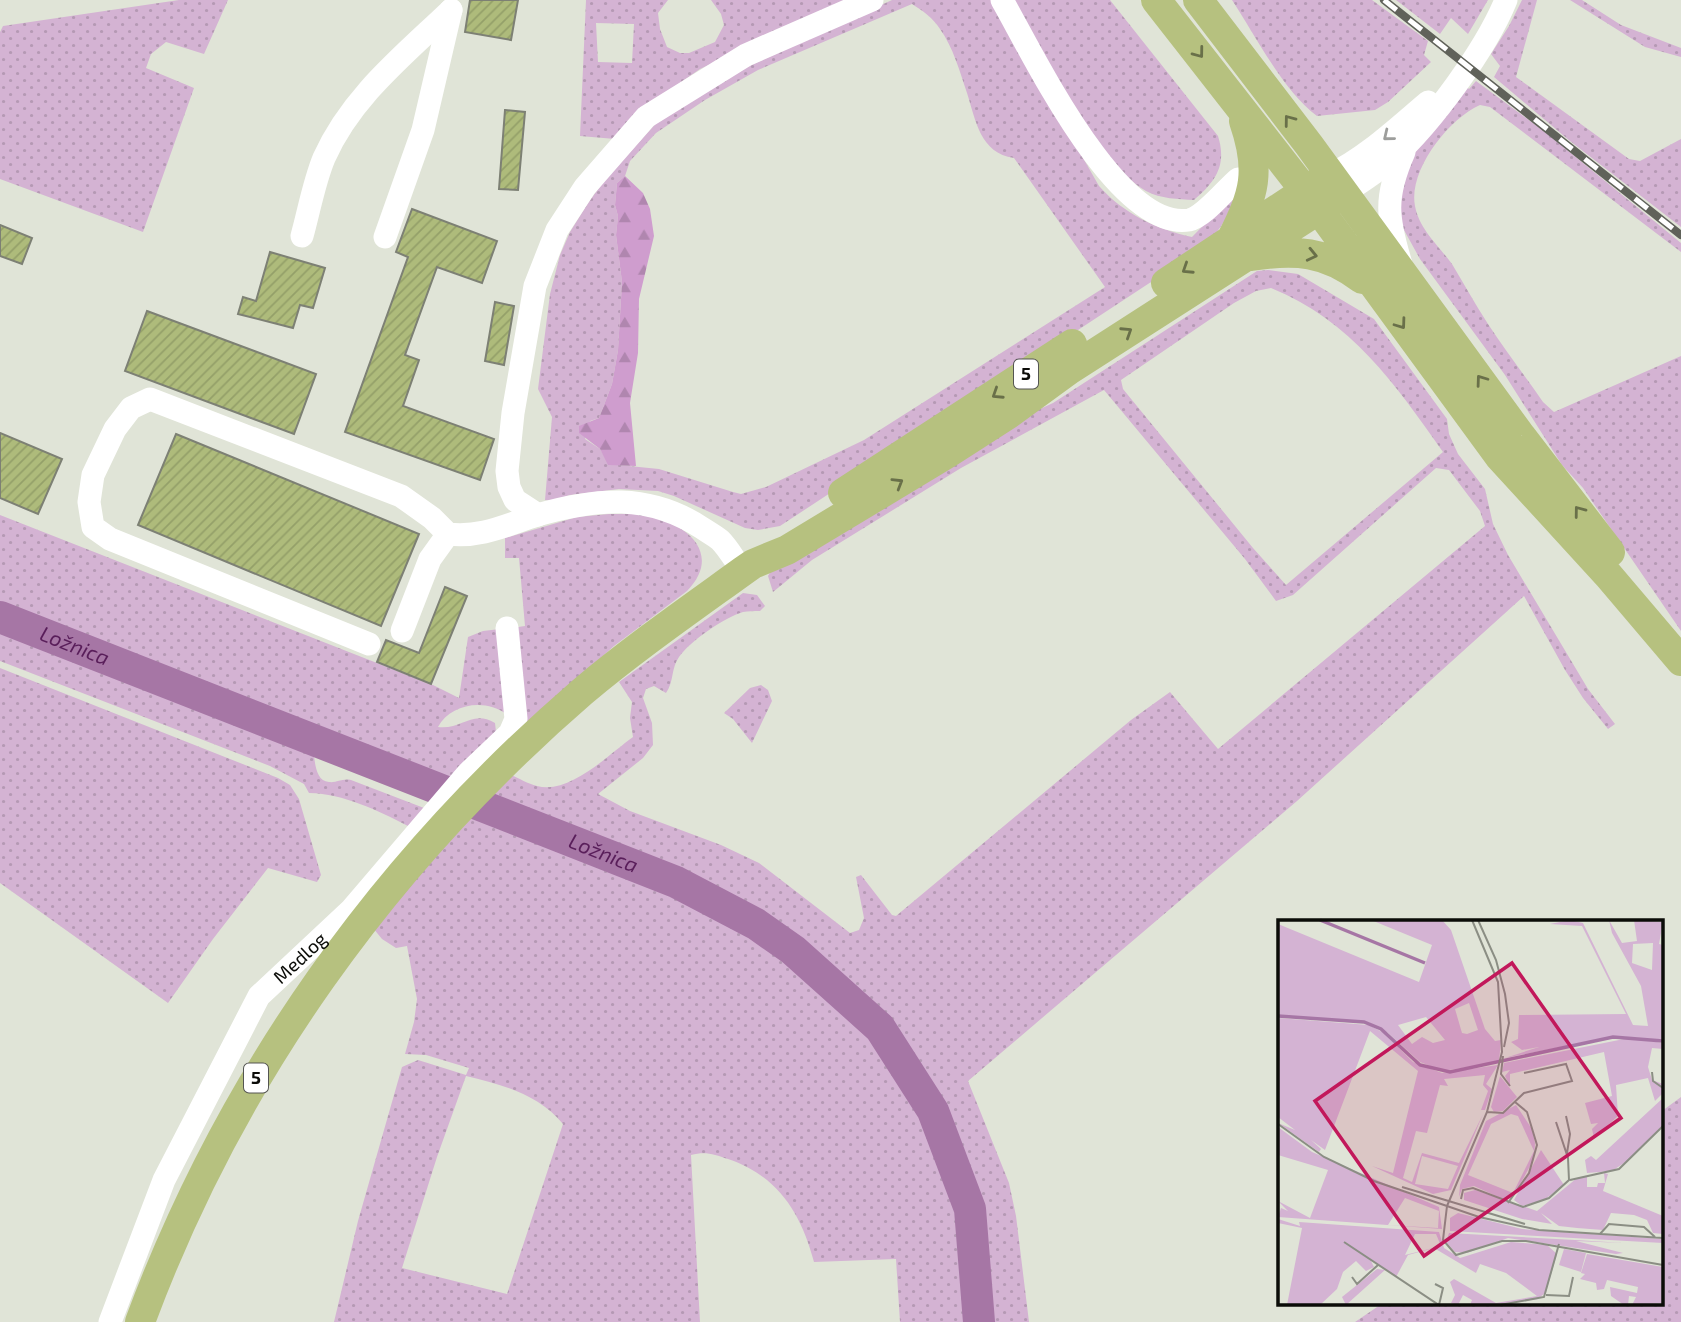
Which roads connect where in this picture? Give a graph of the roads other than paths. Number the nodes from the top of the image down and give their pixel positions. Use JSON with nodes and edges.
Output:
{"nodes":[{"id":1,"x":872,"y":0,"type":"edge"},
{"id":2,"x":1002,"y":0,"type":"edge"},
{"id":3,"x":1156,"y":0,"type":"edge"},
{"id":4,"x":1198,"y":0,"type":"edge"},
{"id":5,"x":1506,"y":0,"type":"edge"},
{"id":6,"x":452,"y":5,"type":"edge"},
{"id":7,"x":1463,"y":73,"type":"junction"},
{"id":8,"x":1240,"y":107,"type":"junction"},
{"id":9,"x":1408,"y":142,"type":"junction"},
{"id":10,"x":1238,"y":179,"type":"dead end"},
{"id":11,"x":1324,"y":192,"type":"junction"},
{"id":12,"x":302,"y":236,"type":"dead end"},
{"id":13,"x":385,"y":237,"type":"dead end"},
{"id":14,"x":1237,"y":249,"type":"junction"},
{"id":15,"x":1404,"y":274,"type":"junction"},
{"id":16,"x":1378,"y":292,"type":"junction"},
{"id":17,"x":538,"y":515,"type":"junction"},
{"id":18,"x":448,"y":534,"type":"junction"},
{"id":19,"x":748,"y":567,"type":"junction"},
{"id":20,"x":507,"y":628,"type":"dead end"},
{"id":21,"x":402,"y":631,"type":"dead end"},
{"id":22,"x":369,"y":644,"type":"dead end"},
{"id":23,"x":110,"y":1322,"type":"edge"},
{"id":24,"x":140,"y":1322,"type":"edge"}],
"edges":[{"from":1,"to":17,"type":"street"},
{"from":2,"to":10,"type":"street"},
{"from":3,"to":8,"type":"main road","one_way":true},
{"from":11,"to":4,"type":"main road","one_way":true},
{"from":5,"to":7,"type":"street"},
{"from":6,"to":12,"type":"street"},
{"from":6,"to":13,"type":"street"},
{"from":7,"to":9,"type":"street"},
{"from":7,"to":11,"type":"street","one_way":true},
{"from":8,"to":11,"type":"main road"},
{"from":8,"to":14,"type":"main road"},
{"from":9,"to":11,"type":"street"},
{"from":9,"to":15,"type":"street"},
{"from":11,"to":14,"type":"main road","number":"5"},
{"from":11,"to":15,"type":"main road"},
{"from":11,"to":16,"type":"main road"},
{"from":14,"to":16,"type":"main road","one_way":true},
{"from":14,"to":19,"type":"main road","number":"5"},
{"from":16,"to":15,"type":"main road","one_way":true},
{"from":17,"to":18,"type":"street"},
{"from":17,"to":19,"type":"street"},
{"from":18,"to":21,"type":"street"},
{"from":18,"to":22,"type":"street"},
{"from":19,"to":24,"type":"main road","number":"5"},
{"from":20,"to":23,"type":"street","name":"Medlog"}]}
